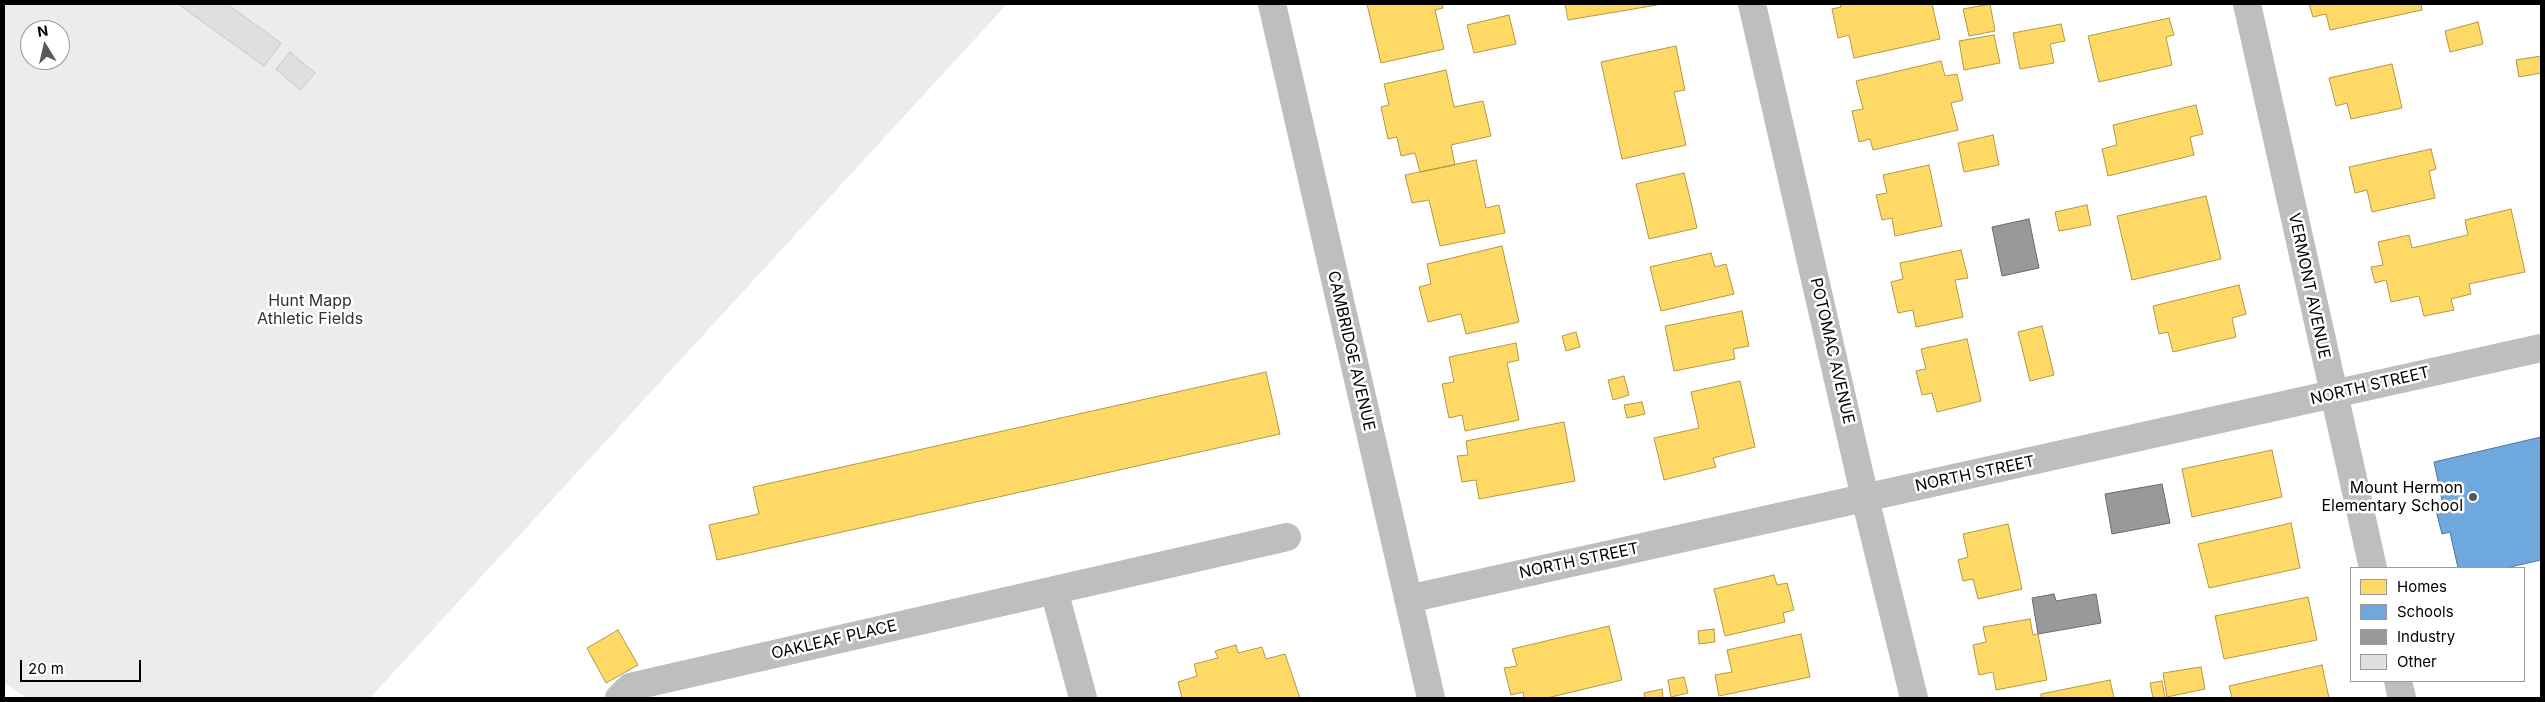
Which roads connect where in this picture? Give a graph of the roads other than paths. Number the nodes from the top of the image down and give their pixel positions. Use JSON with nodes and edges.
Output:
{"nodes":[{"id":1,"x":1272,"y":4,"type":"edge"},
{"id":2,"x":1752,"y":4,"type":"edge"},
{"id":3,"x":2247,"y":4,"type":"edge"},
{"id":4,"x":2541,"y":348,"type":"edge"},
{"id":5,"x":2333,"y":394,"type":"junction"},
{"id":6,"x":1866,"y":498,"type":"junction"},
{"id":7,"x":1287,"y":537,"type":"dead end"},
{"id":8,"x":2373,"y":567,"type":"edge"},
{"id":9,"x":1054,"y":590,"type":"junction"},
{"id":10,"x":1408,"y":599,"type":"junction"},
{"id":11,"x":2398,"y":682,"type":"edge"},
{"id":12,"x":619,"y":698,"type":"edge"},
{"id":13,"x":1083,"y":698,"type":"edge"},
{"id":14,"x":1431,"y":698,"type":"edge"},
{"id":15,"x":1914,"y":698,"type":"edge"},
{"id":16,"x":2402,"y":698,"type":"edge"}],
"edges":[{"from":1,"to":10,"type":"street","name":"CAMBRIDGE AVENUE"},
{"from":2,"to":6,"type":"street","name":"POTOMAC AVENUE"},
{"from":3,"to":5,"type":"street","name":"VERMONT AVENUE"},
{"from":4,"to":5,"type":"street","name":"NORTH STREET"},
{"from":5,"to":6,"type":"street","name":"NORTH STREET"},
{"from":5,"to":8,"type":"street","name":"VERMONT AVENUE"},
{"from":6,"to":10,"type":"street","name":"NORTH STREET"},
{"from":6,"to":15,"type":"street","name":"POTOMAC AVENUE"},
{"from":7,"to":9,"type":"street","name":"OAKLEAF PLACE"},
{"from":9,"to":12,"type":"street","name":"OAKLEAF PLACE"},
{"from":9,"to":13,"type":"street"},
{"from":10,"to":14,"type":"street","name":"CAMBRIDGE AVENUE"},
{"from":11,"to":16,"type":"street"}]}
